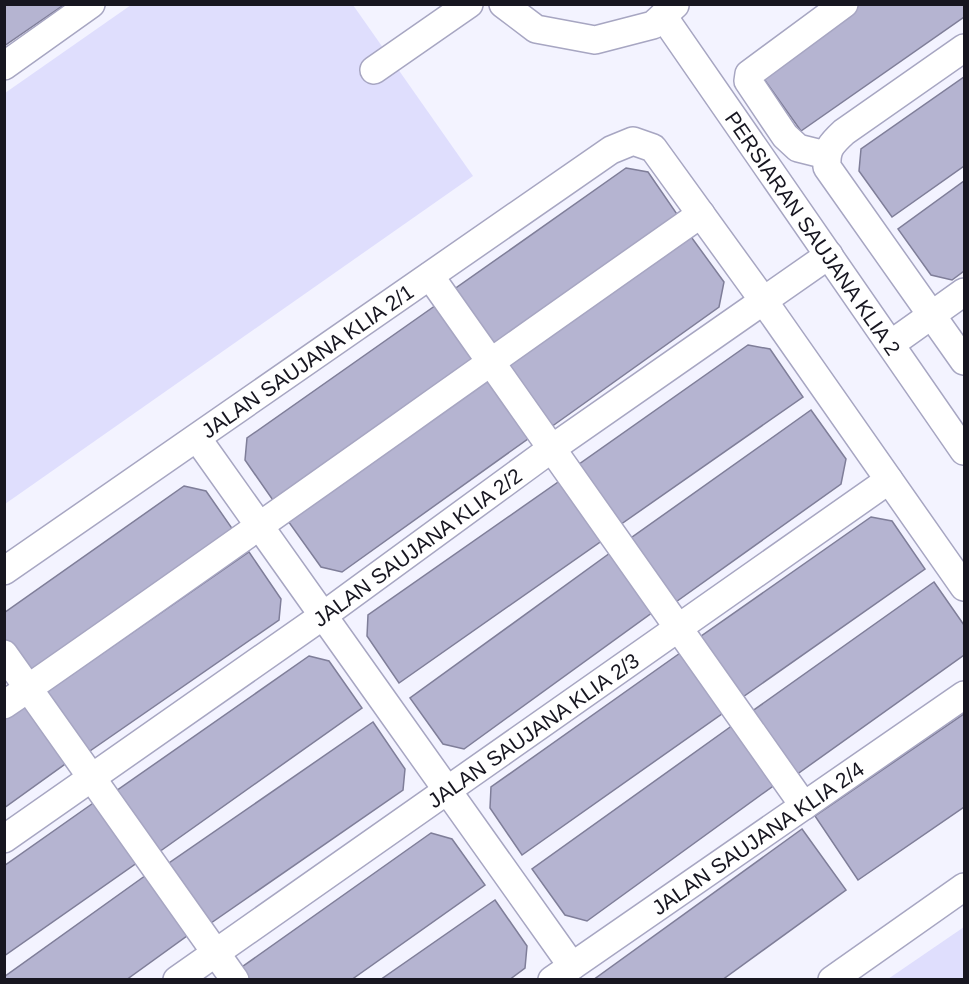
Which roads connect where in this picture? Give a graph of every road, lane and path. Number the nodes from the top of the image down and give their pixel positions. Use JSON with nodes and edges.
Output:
{"nodes":[{"id":1,"x":91,"y":4,"type":"edge"},
{"id":2,"x":469,"y":4,"type":"edge"},
{"id":3,"x":503,"y":4,"type":"edge"},
{"id":4,"x":844,"y":4,"type":"edge"},
{"id":5,"x":670,"y":10,"type":"edge"},
{"id":6,"x":964,"y":48,"type":"edge"},
{"id":7,"x":4,"y":66,"type":"edge"},
{"id":8,"x":374,"y":70,"type":"dead end"},
{"id":9,"x":826,"y":155,"type":"junction"},
{"id":10,"x":701,"y":214,"type":"junction"},
{"id":11,"x":829,"y":255,"type":"junction"},
{"id":12,"x":430,"y":276,"type":"junction"},
{"id":13,"x":964,"y":292,"type":"edge"},
{"id":14,"x":763,"y":300,"type":"junction"},
{"id":15,"x":932,"y":315,"type":"junction"},
{"id":16,"x":891,"y":344,"type":"junction"},
{"id":17,"x":964,"y":361,"type":"edge"},
{"id":18,"x":490,"y":362,"type":"junction"},
{"id":19,"x":197,"y":438,"type":"junction"},
{"id":20,"x":550,"y":449,"type":"junction"},
{"id":21,"x":964,"y":451,"type":"edge"},
{"id":22,"x":890,"y":480,"type":"junction"},
{"id":23,"x":261,"y":527,"type":"junction"},
{"id":24,"x":4,"y":571,"type":"edge"},
{"id":25,"x":964,"y":587,"type":"edge"},
{"id":26,"x":324,"y":615,"type":"junction"},
{"id":27,"x":679,"y":628,"type":"junction"},
{"id":28,"x":4,"y":654,"type":"edge"},
{"id":29,"x":28,"y":689,"type":"junction"},
{"id":30,"x":964,"y":695,"type":"edge"},
{"id":31,"x":4,"y":705,"type":"edge"},
{"id":32,"x":91,"y":777,"type":"junction"},
{"id":33,"x":447,"y":790,"type":"junction"},
{"id":34,"x":804,"y":806,"type":"junction"},
{"id":35,"x":4,"y":839,"type":"edge"},
{"id":36,"x":964,"y":886,"type":"edge"},
{"id":37,"x":215,"y":953,"type":"junction"},
{"id":38,"x":562,"y":973,"type":"edge"},
{"id":39,"x":177,"y":980,"type":"edge"},
{"id":40,"x":234,"y":980,"type":"edge"},
{"id":41,"x":832,"y":980,"type":"edge"}],
"edges":[{"from":1,"to":7,"type":"street"},
{"from":2,"to":8,"type":"street"},
{"from":3,"to":5,"type":"street"},
{"from":4,"to":9,"type":"street"},
{"from":5,"to":11,"type":"street","name":"PERSIARAN SAUJANA KLIA 2"},
{"from":6,"to":9,"type":"street"},
{"from":9,"to":15,"type":"street"},
{"from":10,"to":12,"type":"street","name":"JALAN SAUJANA KLIA 2/1"},
{"from":10,"to":14,"type":"street"},
{"from":10,"to":18,"type":"street"},
{"from":11,"to":14,"type":"street","name":"JALAN SAUJANA KLIA 2/2"},
{"from":11,"to":16,"type":"street","name":"PERSIARAN SAUJANA KLIA 2"},
{"from":12,"to":18,"type":"street"},
{"from":12,"to":19,"type":"street","name":"JALAN SAUJANA KLIA 2/1"},
{"from":13,"to":15,"type":"street"},
{"from":14,"to":20,"type":"street","name":"JALAN SAUJANA KLIA 2/2"},
{"from":14,"to":22,"type":"street"},
{"from":15,"to":16,"type":"street"},
{"from":15,"to":17,"type":"street"},
{"from":16,"to":21,"type":"street","name":"PERSIARAN SAUJANA KLIA 2"},
{"from":18,"to":20,"type":"street"},
{"from":18,"to":23,"type":"street"},
{"from":19,"to":23,"type":"street"},
{"from":19,"to":24,"type":"street","name":"JALAN SAUJANA KLIA 2/1"},
{"from":20,"to":26,"type":"street","name":"JALAN SAUJANA KLIA 2/2"},
{"from":20,"to":27,"type":"street"},
{"from":22,"to":25,"type":"street"},
{"from":22,"to":27,"type":"street","name":"JALAN SAUJANA KLIA 2/3"},
{"from":23,"to":26,"type":"street"},
{"from":23,"to":29,"type":"street"},
{"from":26,"to":32,"type":"street","name":"JALAN SAUJANA KLIA 2/2"},
{"from":26,"to":33,"type":"street"},
{"from":27,"to":33,"type":"street","name":"JALAN SAUJANA KLIA 2/3"},
{"from":27,"to":34,"type":"street"},
{"from":28,"to":29,"type":"street"},
{"from":29,"to":31,"type":"street"},
{"from":29,"to":32,"type":"street"},
{"from":30,"to":34,"type":"street","name":"JALAN SAUJANA KLIA 2/4"},
{"from":32,"to":35,"type":"street","name":"JALAN SAUJANA KLIA 2/2"},
{"from":32,"to":37,"type":"street"},
{"from":33,"to":37,"type":"street","name":"JALAN SAUJANA KLIA 2/3"},
{"from":33,"to":38,"type":"street"},
{"from":34,"to":38,"type":"street","name":"JALAN SAUJANA KLIA 2/4"},
{"from":36,"to":41,"type":"street"},
{"from":37,"to":39,"type":"street","name":"JALAN SAUJANA KLIA 2/3"},
{"from":37,"to":40,"type":"street"}]}
